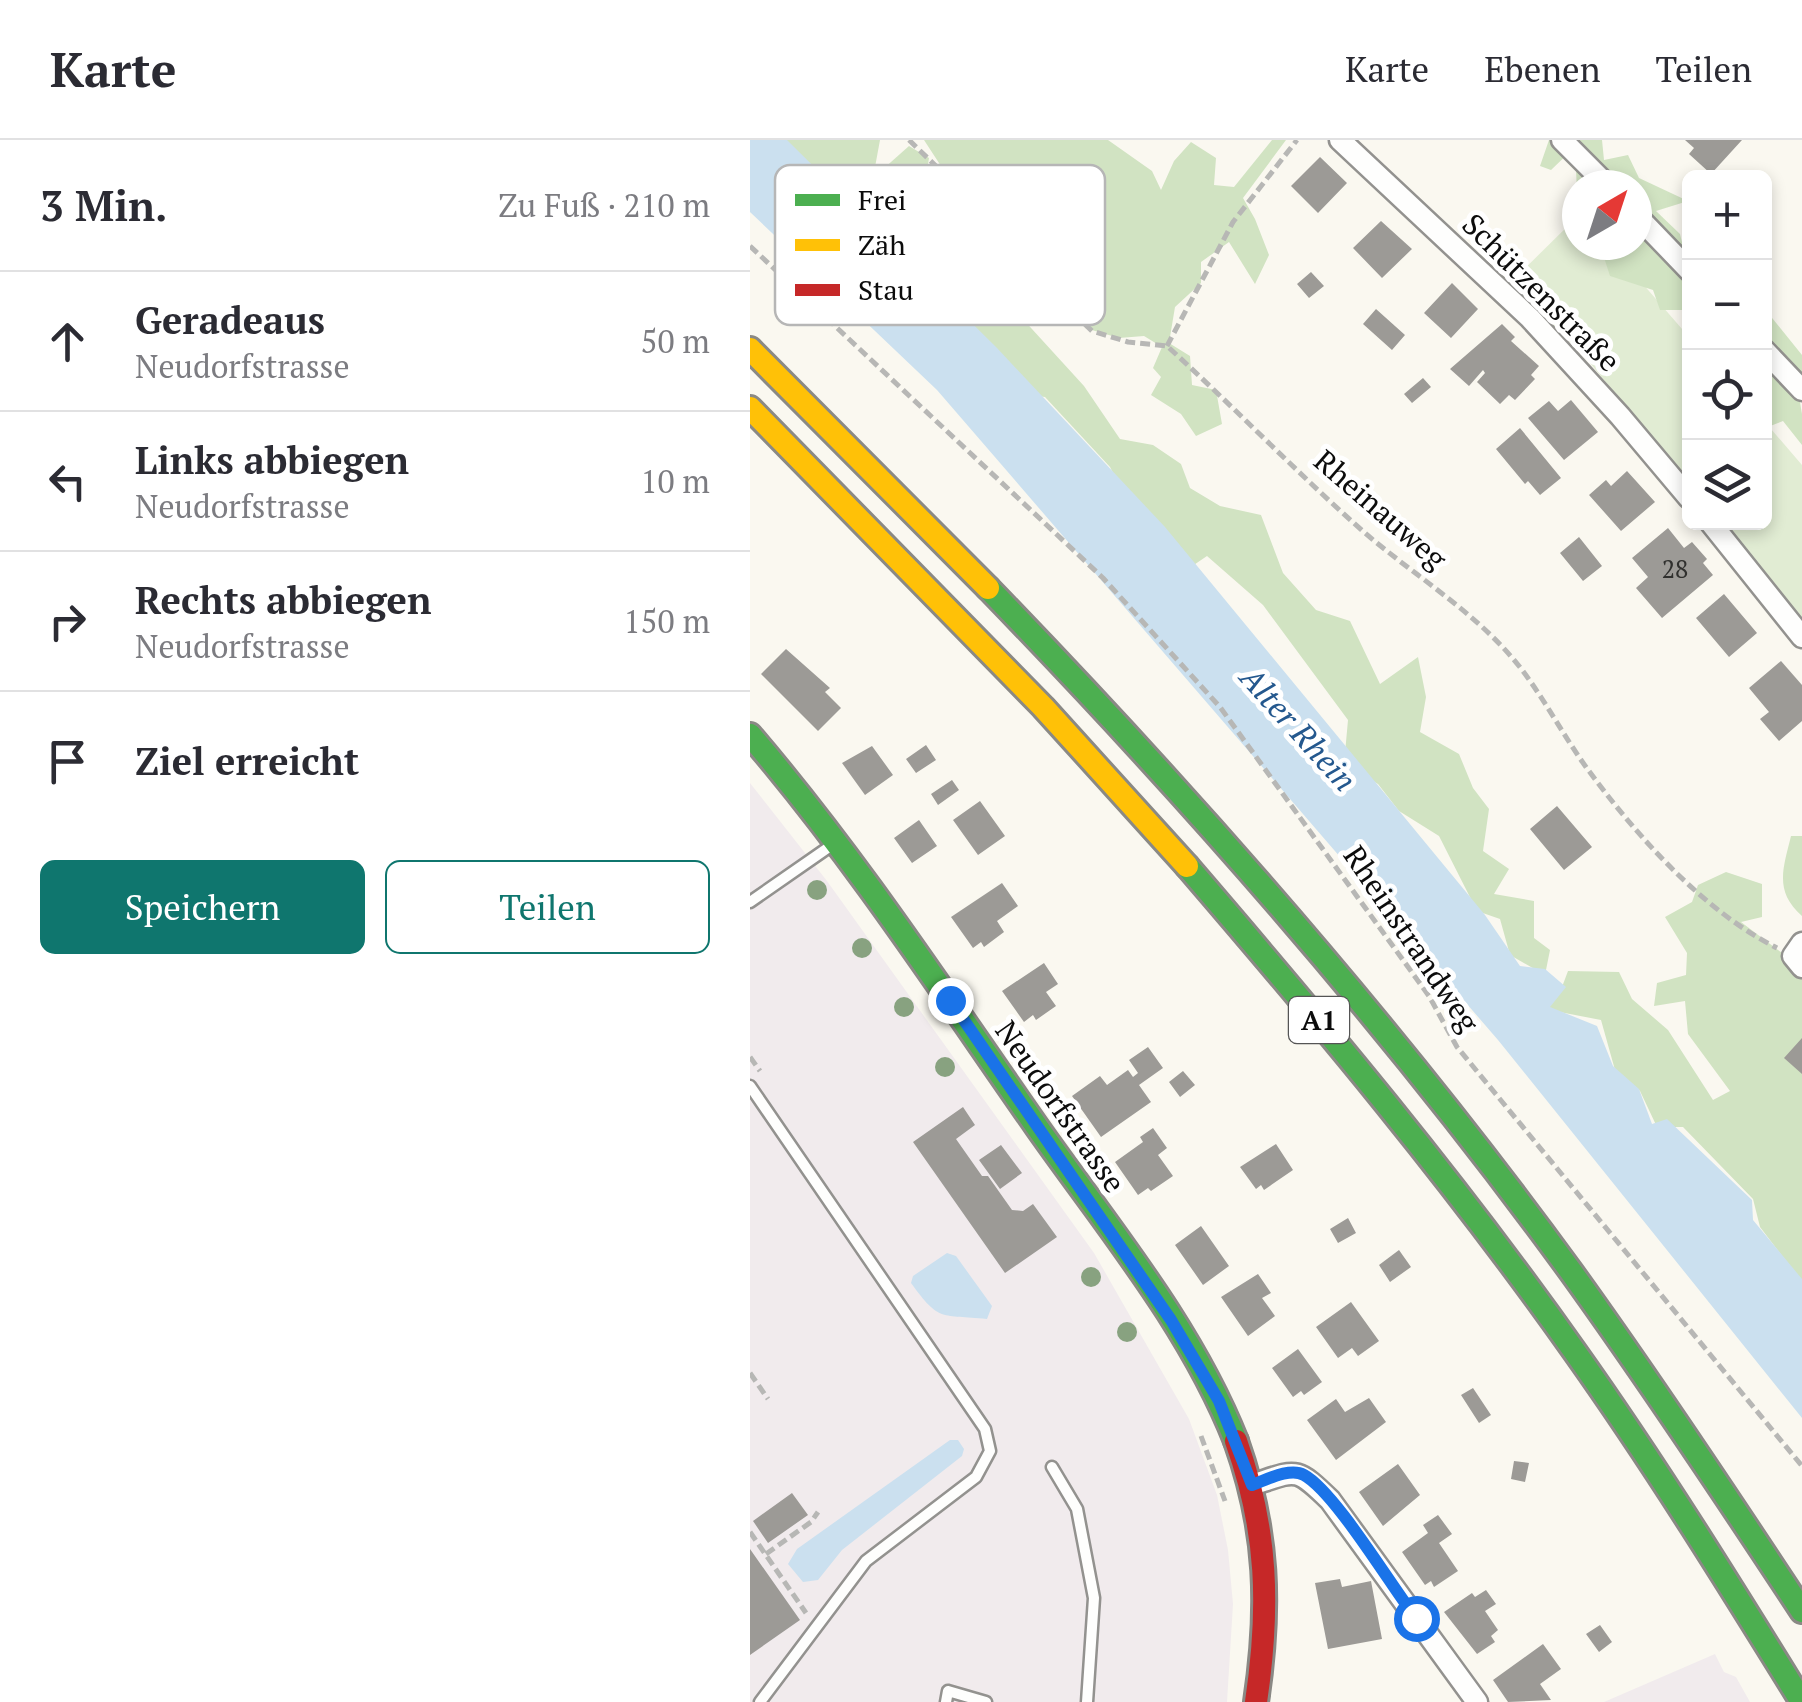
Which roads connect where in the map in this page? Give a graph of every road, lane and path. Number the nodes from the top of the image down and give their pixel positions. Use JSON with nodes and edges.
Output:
{"nodes":[{"id":1,"x":909,"y":140,"type":"edge"},
{"id":2,"x":1296,"y":140,"type":"edge"},
{"id":3,"x":1340,"y":140,"type":"edge"},
{"id":4,"x":1562,"y":140,"type":"edge"},
{"id":5,"x":935,"y":165,"type":"edge"},
{"id":6,"x":1591,"y":170,"type":"edge"},
{"id":7,"x":1652,"y":231,"type":"edge"},
{"id":8,"x":750,"y":246,"type":"edge"},
{"id":9,"x":1682,"y":262,"type":"edge"},
{"id":10,"x":775,"y":270,"type":"edge"},
{"id":11,"x":834,"y":325,"type":"edge"},
{"id":12,"x":1085,"y":325,"type":"edge"},
{"id":13,"x":1167,"y":346,"type":"junction"},
{"id":14,"x":750,"y":348,"type":"edge"},
{"id":15,"x":1772,"y":358,"type":"edge"},
{"id":16,"x":1802,"y":390,"type":"edge"},
{"id":17,"x":750,"y":408,"type":"edge"},
{"id":18,"x":1682,"y":489,"type":"edge"},
{"id":19,"x":1716,"y":530,"type":"edge"},
{"id":20,"x":1802,"y":637,"type":"edge"},
{"id":21,"x":750,"y":735,"type":"edge"},
{"id":22,"x":837,"y":841,"type":"junction"},
{"id":23,"x":750,"y":902,"type":"edge"},
{"id":24,"x":1799,"y":955,"type":"edge"},
{"id":25,"x":750,"y":1086,"type":"edge"},
{"id":26,"x":750,"y":1373,"type":"edge"},
{"id":27,"x":768,"y":1399,"type":"dead end"},
{"id":28,"x":1200,"y":1431,"type":"dead end"},
{"id":29,"x":1802,"y":1466,"type":"edge"},
{"id":30,"x":1052,"y":1468,"type":"dead end"},
{"id":31,"x":1252,"y":1485,"type":"junction"},
{"id":32,"x":818,"y":1512,"type":"dead end"},
{"id":33,"x":1230,"y":1516,"type":"dead end"},
{"id":34,"x":750,"y":1532,"type":"edge"},
{"id":35,"x":766,"y":1555,"type":"junction"},
{"id":36,"x":1802,"y":1611,"type":"edge"},
{"id":37,"x":816,"y":1628,"type":"junction"},
{"id":38,"x":760,"y":1702,"type":"edge"},
{"id":39,"x":946,"y":1702,"type":"edge"},
{"id":40,"x":986,"y":1702,"type":"edge"},
{"id":41,"x":1087,"y":1702,"type":"edge"},
{"id":42,"x":1256,"y":1702,"type":"edge"},
{"id":43,"x":1477,"y":1702,"type":"edge"},
{"id":44,"x":1802,"y":1702,"type":"edge"}],
"edges":[{"from":1,"to":5,"type":"path"},
{"from":2,"to":13,"type":"path"},
{"from":3,"to":18,"type":"street","name":"Schützenstraße"},
{"from":4,"to":6,"type":"street"},
{"from":7,"to":9,"type":"street"},
{"from":8,"to":10,"type":"path","name":"Rheinstrandweg"},
{"from":11,"to":29,"type":"path","name":"Rheinstrandweg"},
{"from":12,"to":13,"type":"path"},
{"from":13,"to":24,"type":"path","name":"Rheinauweg"},
{"from":14,"to":36,"type":"main road","number":"A1"},
{"from":15,"to":16,"type":"street"},
{"from":17,"to":44,"type":"main road","number":"A1"},
{"from":19,"to":20,"type":"street"},
{"from":21,"to":22,"type":"main road","name":"Neudorfstrasse"},
{"from":22,"to":23,"type":"lane"},
{"from":22,"to":31,"type":"main road","name":"Neudorfstrasse"},
{"from":25,"to":37,"type":"lane"},
{"from":26,"to":27,"type":"path"},
{"from":28,"to":33,"type":"path"},
{"from":30,"to":41,"type":"lane"},
{"from":31,"to":42,"type":"main road","name":"Neudorfstrasse"},
{"from":31,"to":43,"type":"street"},
{"from":32,"to":35,"type":"path"},
{"from":34,"to":35,"type":"path"},
{"from":35,"to":37,"type":"path"},
{"from":37,"to":38,"type":"lane"},
{"from":39,"to":40,"type":"lane"}]}
